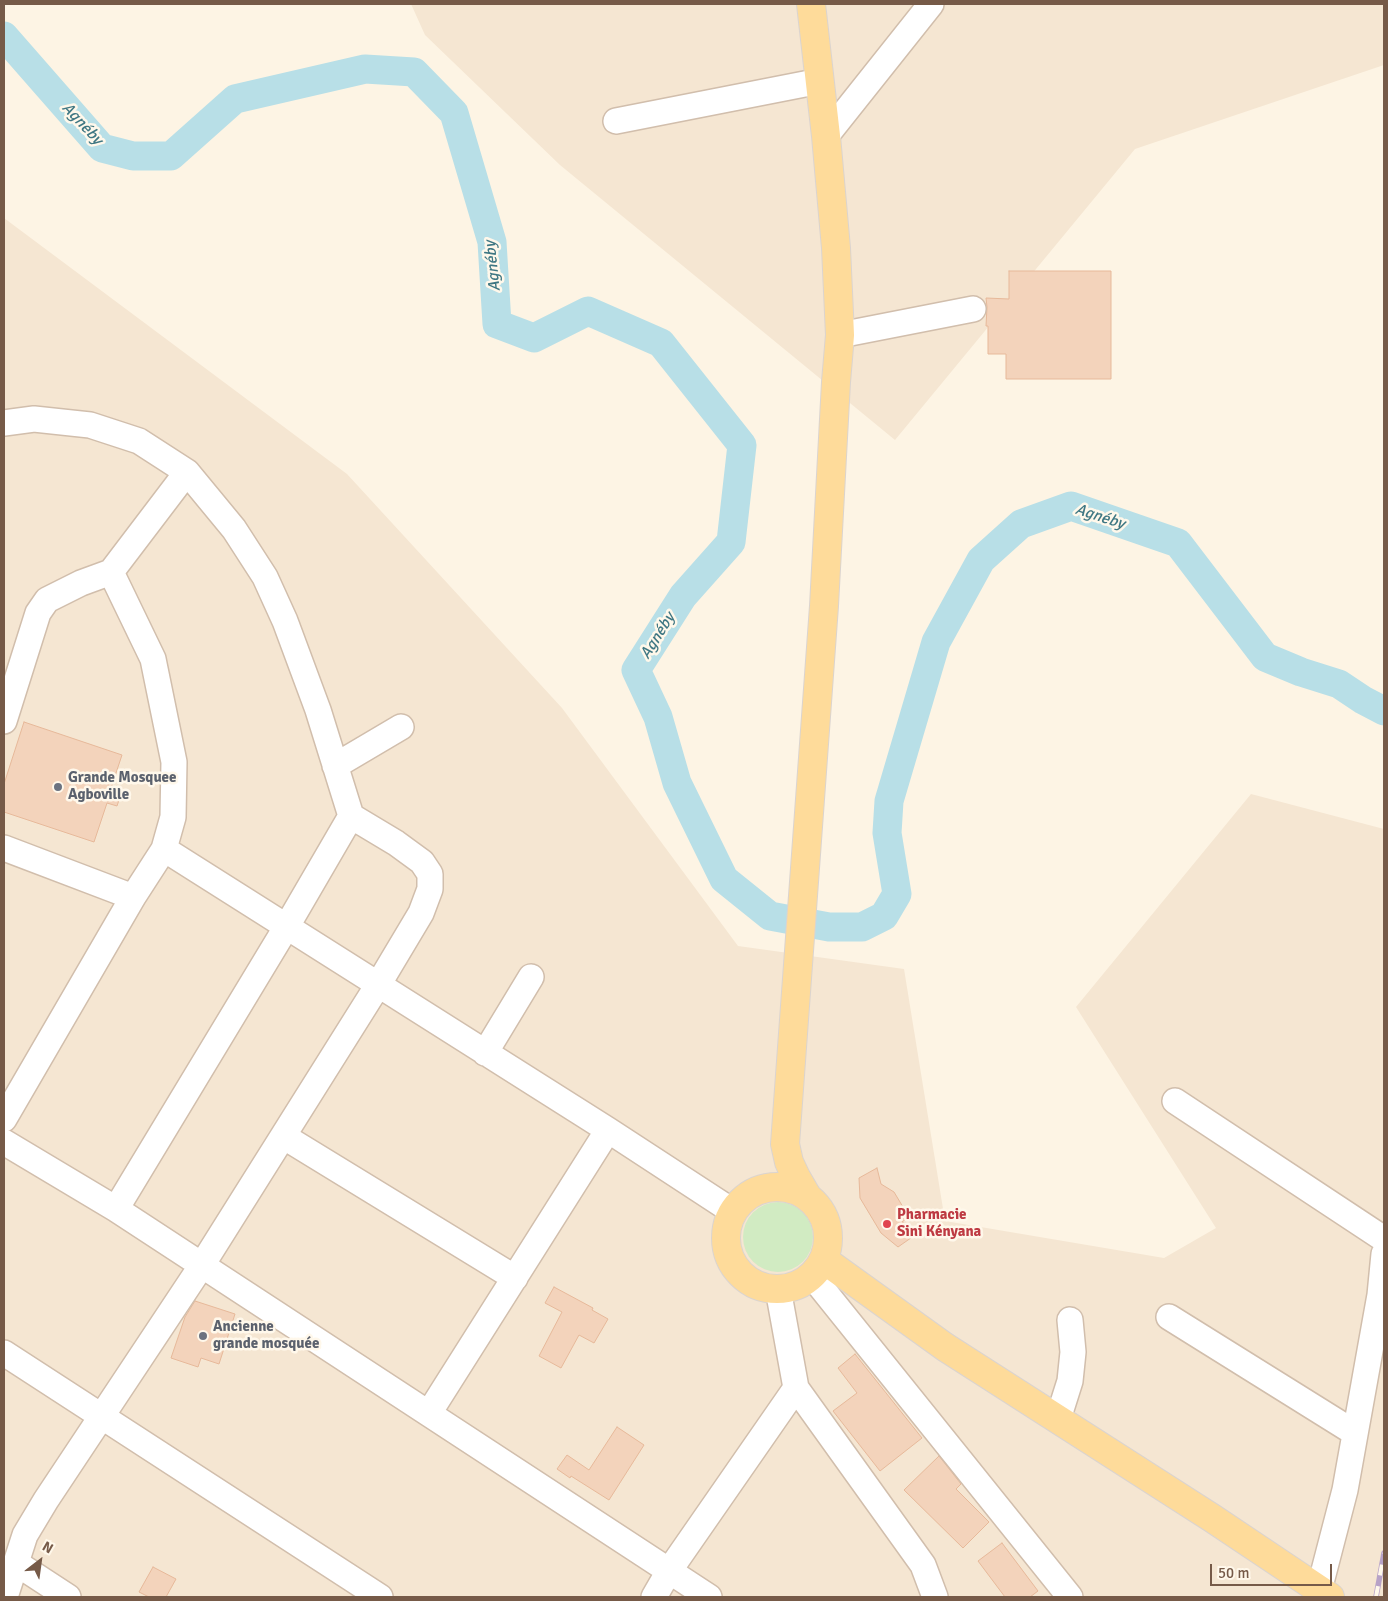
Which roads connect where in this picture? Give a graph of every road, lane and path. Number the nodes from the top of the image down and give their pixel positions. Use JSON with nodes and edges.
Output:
{"nodes":[{"id":1,"x":812,"y":4,"type":"edge"},
{"id":2,"x":931,"y":4,"type":"edge"},
{"id":3,"x":820,"y":81,"type":"junction"},
{"id":4,"x":616,"y":121,"type":"dead end"},
{"id":5,"x":826,"y":136,"type":"junction"},
{"id":6,"x":973,"y":309,"type":"dead end"},
{"id":7,"x":840,"y":335,"type":"junction"},
{"id":8,"x":4,"y":423,"type":"edge"},
{"id":9,"x":187,"y":472,"type":"junction"},
{"id":10,"x":111,"y":572,"type":"junction"},
{"id":11,"x":4,"y":722,"type":"edge"},
{"id":12,"x":401,"y":726,"type":"dead end"},
{"id":13,"x":335,"y":766,"type":"junction"},
{"id":14,"x":351,"y":816,"type":"junction"},
{"id":15,"x":4,"y":848,"type":"edge"},
{"id":16,"x":164,"y":848,"type":"junction"},
{"id":17,"x":133,"y":897,"type":"junction"},
{"id":18,"x":286,"y":926,"type":"junction"},
{"id":19,"x":531,"y":978,"type":"dead end"},
{"id":20,"x":378,"y":985,"type":"junction"},
{"id":21,"x":485,"y":1053,"type":"junction"},
{"id":22,"x":1175,"y":1101,"type":"dead end"},
{"id":23,"x":4,"y":1119,"type":"edge"},
{"id":24,"x":608,"y":1130,"type":"junction"},
{"id":25,"x":283,"y":1136,"type":"junction"},
{"id":26,"x":4,"y":1142,"type":"edge"},
{"id":27,"x":785,"y":1144,"type":"junction"},
{"id":28,"x":754,"y":1192,"type":"junction"},
{"id":29,"x":807,"y":1196,"type":"junction"},
{"id":30,"x":116,"y":1209,"type":"junction"},
{"id":31,"x":732,"y":1211,"type":"junction"},
{"id":32,"x":1384,"y":1239,"type":"edge"},
{"id":33,"x":1384,"y":1254,"type":"edge"},
{"id":34,"x":202,"y":1265,"type":"junction"},
{"id":35,"x":818,"y":1268,"type":"junction"},
{"id":36,"x":515,"y":1278,"type":"junction"},
{"id":37,"x":778,"y":1289,"type":"junction"},
{"id":38,"x":1169,"y":1318,"type":"dead end"},
{"id":39,"x":1070,"y":1320,"type":"dead end"},
{"id":40,"x":4,"y":1353,"type":"edge"},
{"id":41,"x":796,"y":1388,"type":"junction"},
{"id":42,"x":429,"y":1414,"type":"junction"},
{"id":43,"x":100,"y":1417,"type":"junction"},
{"id":44,"x":1058,"y":1419,"type":"junction"},
{"id":45,"x":1355,"y":1433,"type":"junction"},
{"id":46,"x":16,"y":1563,"type":"junction"},
{"id":47,"x":669,"y":1571,"type":"junction"},
{"id":48,"x":1322,"y":1595,"type":"edge"},
{"id":49,"x":5,"y":1597,"type":"edge"},
{"id":50,"x":68,"y":1597,"type":"edge"},
{"id":51,"x":380,"y":1597,"type":"edge"},
{"id":52,"x":654,"y":1597,"type":"edge"},
{"id":53,"x":709,"y":1597,"type":"edge"},
{"id":54,"x":935,"y":1597,"type":"edge"},
{"id":55,"x":1070,"y":1597,"type":"edge"}],
"edges":[{"from":1,"to":3,"type":"main road"},
{"from":2,"to":5,"type":"street"},
{"from":3,"to":4,"type":"street"},
{"from":3,"to":5,"type":"main road"},
{"from":5,"to":7,"type":"main road"},
{"from":6,"to":7,"type":"street"},
{"from":7,"to":27,"type":"main road"},
{"from":8,"to":9,"type":"street"},
{"from":9,"to":10,"type":"street"},
{"from":9,"to":13,"type":"street"},
{"from":10,"to":11,"type":"street"},
{"from":10,"to":16,"type":"street"},
{"from":12,"to":13,"type":"street"},
{"from":13,"to":14,"type":"street"},
{"from":14,"to":18,"type":"street"},
{"from":14,"to":20,"type":"street"},
{"from":15,"to":17,"type":"street"},
{"from":16,"to":17,"type":"street"},
{"from":16,"to":18,"type":"street"},
{"from":17,"to":23,"type":"street"},
{"from":18,"to":20,"type":"street"},
{"from":18,"to":30,"type":"street"},
{"from":19,"to":21,"type":"street"},
{"from":20,"to":21,"type":"street"},
{"from":20,"to":25,"type":"street"},
{"from":21,"to":24,"type":"street"},
{"from":22,"to":32,"type":"street"},
{"from":24,"to":31,"type":"street"},
{"from":24,"to":36,"type":"street"},
{"from":25,"to":34,"type":"street"},
{"from":25,"to":36,"type":"street"},
{"from":26,"to":30,"type":"street"},
{"from":27,"to":28,"type":"main road"},
{"from":27,"to":29,"type":"main road"},
{"from":28,"to":29,"type":"main road"},
{"from":28,"to":31,"type":"main road"},
{"from":29,"to":35,"type":"main road"},
{"from":30,"to":34,"type":"street"},
{"from":31,"to":37,"type":"main road"},
{"from":33,"to":45,"type":"street"},
{"from":34,"to":42,"type":"street"},
{"from":34,"to":43,"type":"street"},
{"from":35,"to":37,"type":"main road"},
{"from":35,"to":44,"type":"main road"},
{"from":35,"to":55,"type":"street"},
{"from":36,"to":42,"type":"street"},
{"from":37,"to":41,"type":"street"},
{"from":38,"to":45,"type":"street"},
{"from":39,"to":44,"type":"street"},
{"from":40,"to":43,"type":"street"},
{"from":41,"to":47,"type":"street"},
{"from":41,"to":54,"type":"street"},
{"from":42,"to":47,"type":"street"},
{"from":43,"to":46,"type":"street"},
{"from":43,"to":51,"type":"street"},
{"from":44,"to":48,"type":"main road"},
{"from":45,"to":48,"type":"street"},
{"from":46,"to":49,"type":"street"},
{"from":46,"to":50,"type":"street"},
{"from":47,"to":52,"type":"street"},
{"from":47,"to":53,"type":"street"}]}
